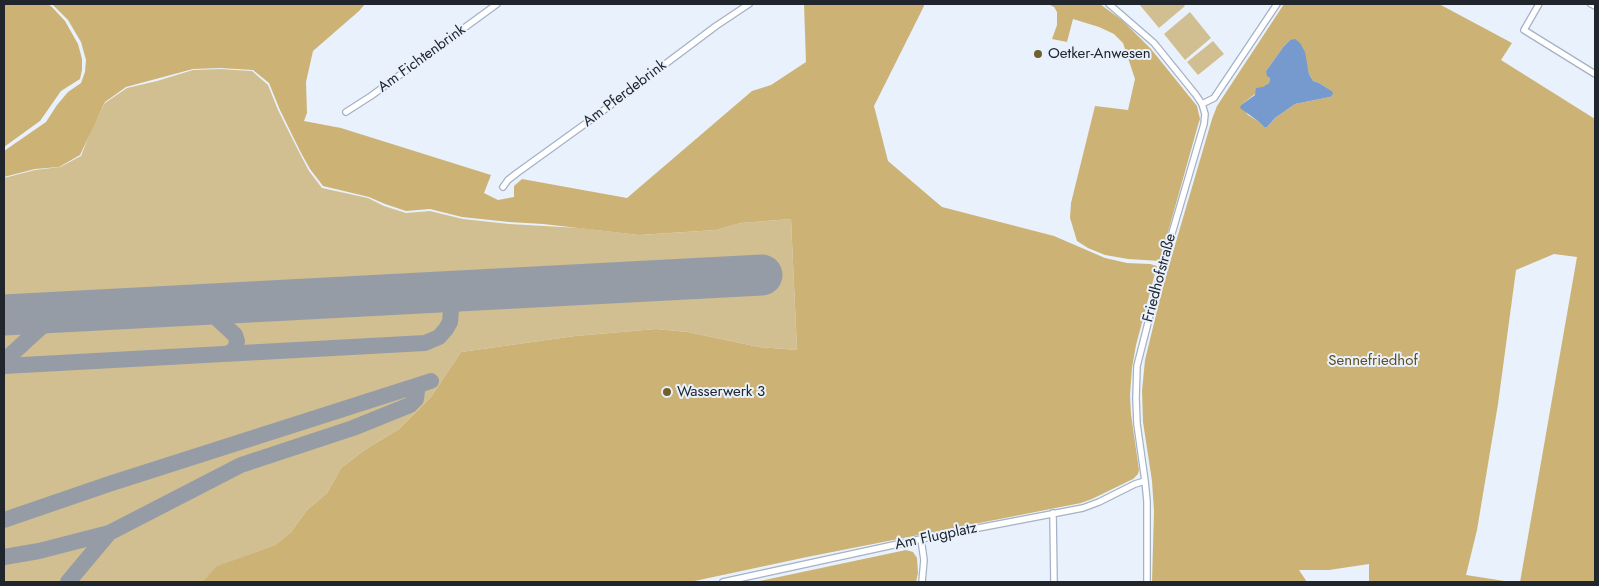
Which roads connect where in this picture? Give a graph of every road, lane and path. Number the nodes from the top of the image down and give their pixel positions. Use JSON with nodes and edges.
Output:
{"nodes":[{"id":1,"x":497,"y":4,"type":"edge"},
{"id":2,"x":749,"y":4,"type":"edge"},
{"id":3,"x":1109,"y":4,"type":"edge"},
{"id":4,"x":1278,"y":4,"type":"edge"},
{"id":5,"x":1539,"y":4,"type":"edge"},
{"id":6,"x":1591,"y":4,"type":"edge"},
{"id":7,"x":1595,"y":6,"type":"edge"},
{"id":8,"x":1595,"y":74,"type":"edge"},
{"id":9,"x":1202,"y":104,"type":"junction"},
{"id":10,"x":346,"y":112,"type":"dead end"},
{"id":11,"x":503,"y":187,"type":"dead end"},
{"id":12,"x":1145,"y":481,"type":"junction"},
{"id":13,"x":1053,"y":513,"type":"junction"},
{"id":14,"x":921,"y":539,"type":"junction"},
{"id":15,"x":723,"y":582,"type":"edge"},
{"id":16,"x":922,"y":582,"type":"edge"},
{"id":17,"x":1054,"y":582,"type":"edge"},
{"id":18,"x":1147,"y":582,"type":"edge"}],
"edges":[{"from":1,"to":10,"type":"street","name":"Am Fichtenbrink"},
{"from":2,"to":11,"type":"street","name":"Am Pferdebrink"},
{"from":3,"to":9,"type":"street"},
{"from":4,"to":9,"type":"street"},
{"from":5,"to":8,"type":"street"},
{"from":6,"to":7,"type":"street"},
{"from":9,"to":12,"type":"street","name":"Friedhofstraße"},
{"from":12,"to":13,"type":"street","name":"Am Flugplatz"},
{"from":12,"to":18,"type":"street","name":"Friedhofstraße"},
{"from":13,"to":14,"type":"street","name":"Am Flugplatz"},
{"from":13,"to":17,"type":"street"},
{"from":14,"to":15,"type":"street","name":"Am Flugplatz"},
{"from":14,"to":16,"type":"street"}]}
